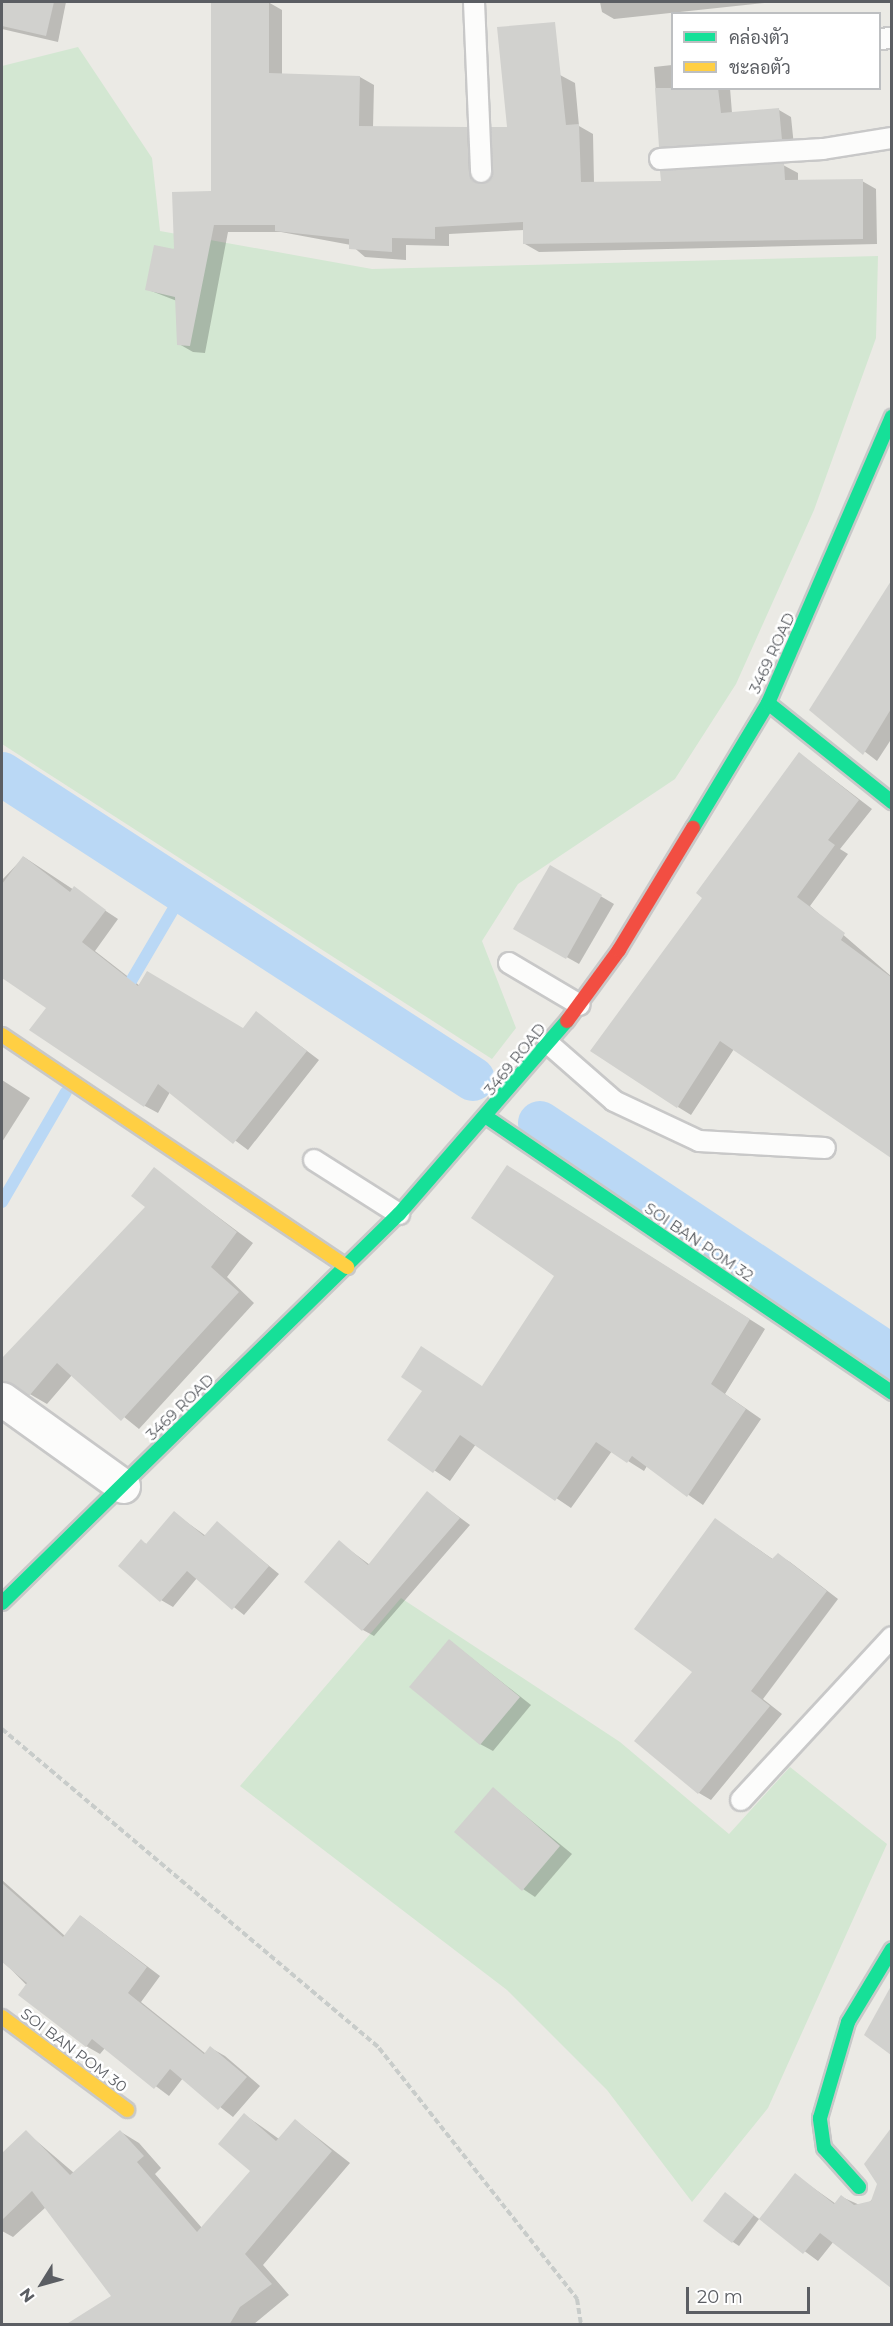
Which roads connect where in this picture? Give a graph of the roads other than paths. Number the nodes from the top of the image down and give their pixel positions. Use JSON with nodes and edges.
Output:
{"nodes":[{"id":1,"x":474,"y":2,"type":"edge"},
{"id":2,"x":891,"y":138,"type":"edge"},
{"id":3,"x":660,"y":159,"type":"dead end"},
{"id":4,"x":481,"y":172,"type":"dead end"},
{"id":5,"x":891,"y":417,"type":"edge"},
{"id":6,"x":768,"y":703,"type":"junction"},
{"id":7,"x":891,"y":802,"type":"edge"},
{"id":8,"x":509,"y":963,"type":"dead end"},
{"id":9,"x":579,"y":1005,"type":"junction"},
{"id":10,"x":2,"y":1035,"type":"edge"},
{"id":11,"x":549,"y":1044,"type":"junction"},
{"id":12,"x":488,"y":1118,"type":"junction"},
{"id":13,"x":825,"y":1148,"type":"dead end"},
{"id":14,"x":314,"y":1160,"type":"dead end"},
{"id":15,"x":399,"y":1214,"type":"junction"},
{"id":16,"x":347,"y":1267,"type":"junction"},
{"id":17,"x":891,"y":1393,"type":"edge"},
{"id":18,"x":2,"y":1399,"type":"edge"},
{"id":19,"x":123,"y":1486,"type":"junction"},
{"id":20,"x":2,"y":1603,"type":"edge"},
{"id":21,"x":891,"y":1637,"type":"edge"},
{"id":22,"x":741,"y":1800,"type":"dead end"},
{"id":23,"x":891,"y":1949,"type":"edge"},
{"id":24,"x":2,"y":2017,"type":"edge"},
{"id":25,"x":127,"y":2110,"type":"dead end"},
{"id":26,"x":860,"y":2187,"type":"dead end"}],
"edges":[{"from":1,"to":4,"type":"lane"},
{"from":2,"to":3,"type":"lane"},
{"from":5,"to":6,"type":"street","name":"3469 ROAD"},
{"from":6,"to":7,"type":"street"},
{"from":6,"to":9,"type":"street","name":"3469 ROAD"},
{"from":8,"to":9,"type":"lane"},
{"from":9,"to":11,"type":"street","name":"3469 ROAD"},
{"from":10,"to":16,"type":"street"},
{"from":11,"to":12,"type":"street","name":"3469 ROAD"},
{"from":11,"to":13,"type":"lane"},
{"from":12,"to":15,"type":"street","name":"3469 ROAD"},
{"from":12,"to":17,"type":"street","name":"SOI BAN POM 32"},
{"from":14,"to":15,"type":"lane"},
{"from":15,"to":16,"type":"street","name":"3469 ROAD"},
{"from":16,"to":19,"type":"street","name":"3469 ROAD"},
{"from":18,"to":19,"type":"street"},
{"from":19,"to":20,"type":"street","name":"3469 ROAD"},
{"from":21,"to":22,"type":"lane"},
{"from":23,"to":26,"type":"street"},
{"from":24,"to":25,"type":"street","name":"SOI BAN POM 30"}]}
